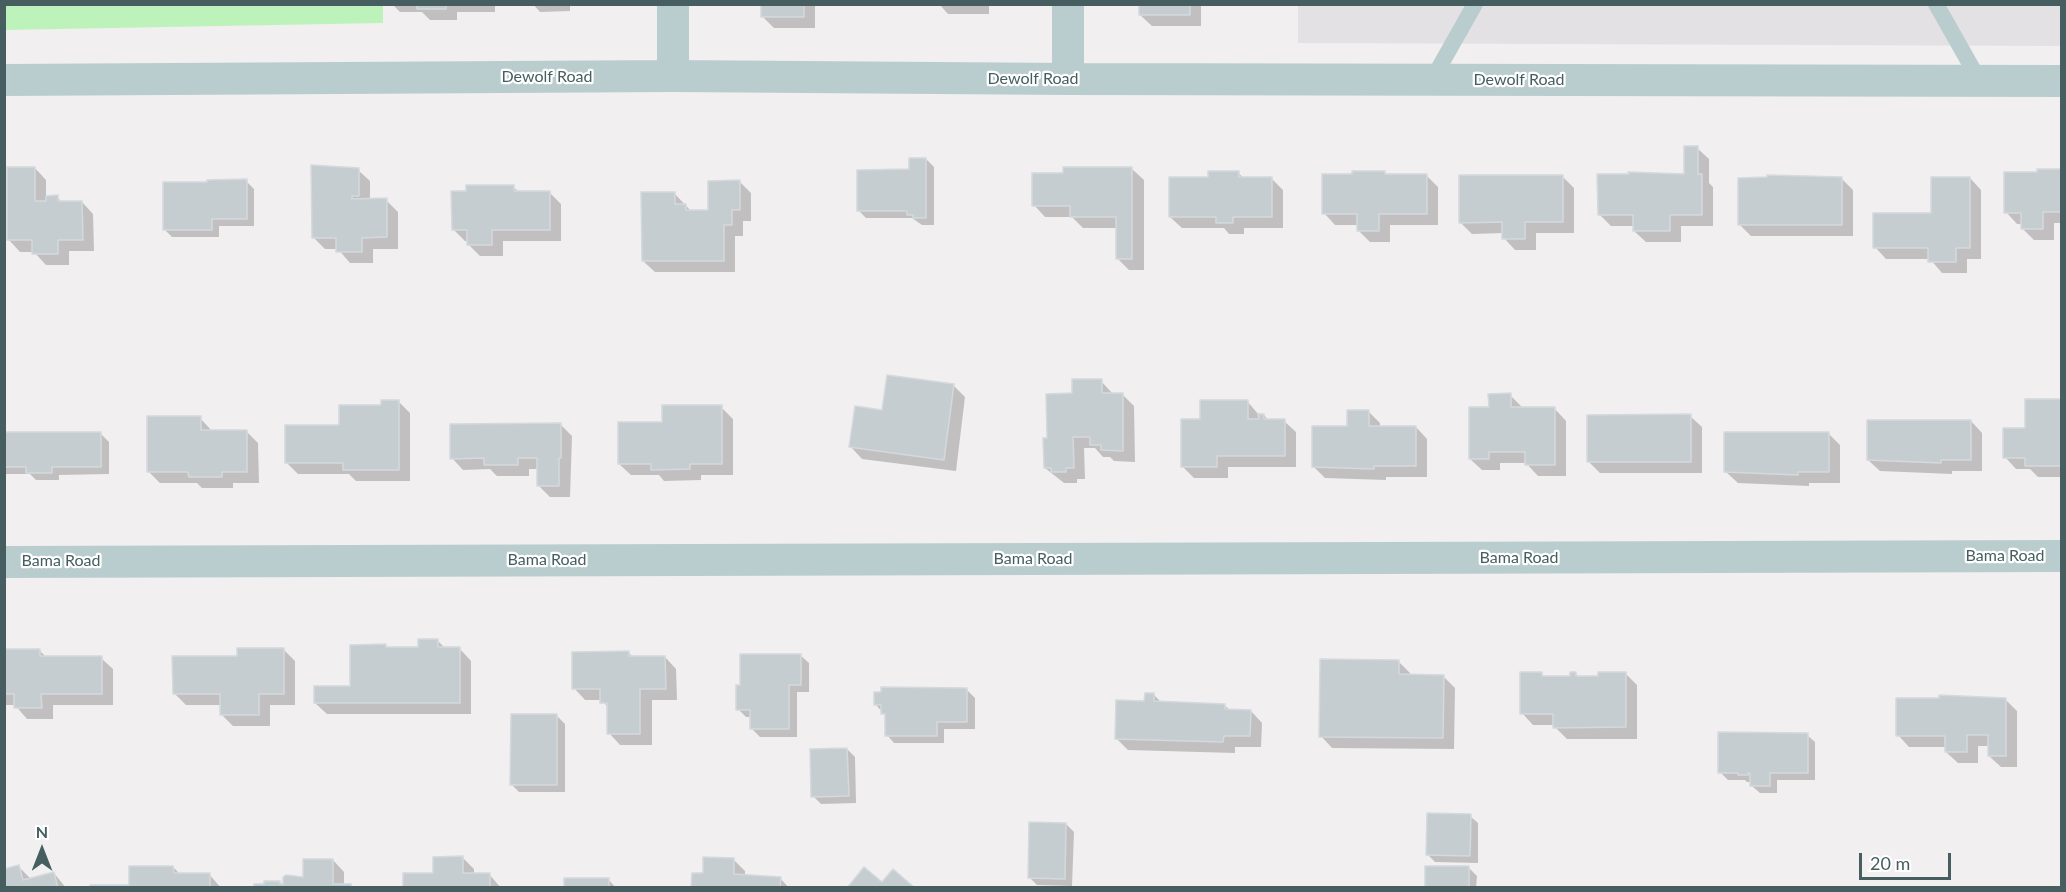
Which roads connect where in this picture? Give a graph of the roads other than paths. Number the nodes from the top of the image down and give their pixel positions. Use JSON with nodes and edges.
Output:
{"nodes":[{"id":1,"x":673,"y":4,"type":"edge"},
{"id":2,"x":1068,"y":4,"type":"edge"},
{"id":3,"x":1475,"y":4,"type":"edge"},
{"id":4,"x":1936,"y":4,"type":"edge"},
{"id":5,"x":673,"y":76,"type":"junction"},
{"id":6,"x":1068,"y":79,"type":"junction"},
{"id":7,"x":4,"y":80,"type":"edge"},
{"id":8,"x":1432,"y":80,"type":"junction"},
{"id":9,"x":1979,"y":80,"type":"junction"},
{"id":10,"x":2061,"y":81,"type":"edge"},
{"id":11,"x":2061,"y":556,"type":"edge"},
{"id":12,"x":4,"y":562,"type":"edge"}],
"edges":[{"from":1,"to":5,"type":"street"},
{"from":2,"to":6,"type":"street"},
{"from":3,"to":8,"type":"lane"},
{"from":4,"to":9,"type":"lane"},
{"from":5,"to":6,"type":"street","name":"Dewolf Road"},
{"from":5,"to":7,"type":"street","name":"Dewolf Road"},
{"from":6,"to":8,"type":"street","name":"Dewolf Road"},
{"from":8,"to":9,"type":"street","name":"Dewolf Road"},
{"from":9,"to":10,"type":"street","name":"Dewolf Road"},
{"from":11,"to":12,"type":"street","name":"Bama Road"}]}
